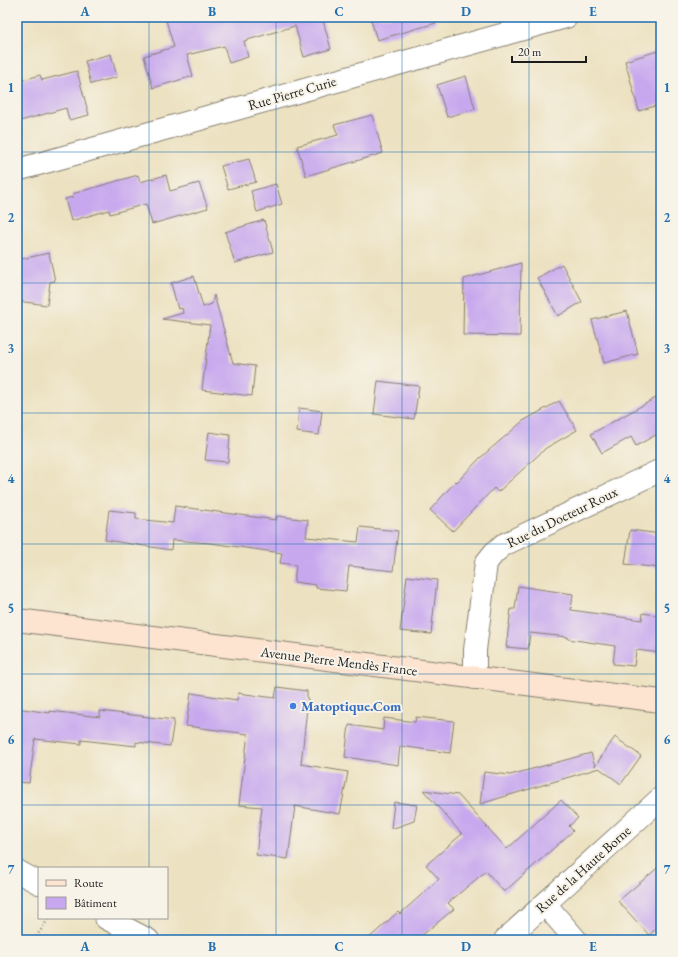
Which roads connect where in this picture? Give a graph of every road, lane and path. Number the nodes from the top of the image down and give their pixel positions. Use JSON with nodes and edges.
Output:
{"nodes":[{"id":1,"x":566,"y":17,"type":"edge"},
{"id":2,"x":17,"y":170,"type":"edge"},
{"id":3,"x":661,"y":470,"type":"edge"},
{"id":4,"x":17,"y":620,"type":"edge"},
{"id":5,"x":475,"y":678,"type":"junction"},
{"id":6,"x":661,"y":701,"type":"edge"},
{"id":7,"x":661,"y":798,"type":"edge"},
{"id":8,"x":17,"y":871,"type":"edge"},
{"id":9,"x":38,"y":882,"type":"edge"},
{"id":10,"x":545,"y":904,"type":"junction"},
{"id":11,"x":48,"y":919,"type":"edge"},
{"id":12,"x":108,"y":919,"type":"edge"},
{"id":13,"x":34,"y":940,"type":"edge"},
{"id":14,"x":148,"y":940,"type":"edge"},
{"id":15,"x":505,"y":940,"type":"edge"},
{"id":16,"x":576,"y":940,"type":"edge"}],
"edges":[{"from":1,"to":2,"type":"street","name":"Rue Pierre Curie"},
{"from":3,"to":5,"type":"street","name":"Rue du Docteur Roux"},
{"from":4,"to":5,"type":"main road","name":"Avenue Pierre Mendès France"},
{"from":5,"to":6,"type":"main road","name":"Avenue Pierre Mendès France"},
{"from":7,"to":10,"type":"street","name":"Rue de la Haute Borne"},
{"from":8,"to":9,"type":"street"},
{"from":10,"to":15,"type":"street","name":"Rue de la Haute Borne"},
{"from":10,"to":16,"type":"street"},
{"from":11,"to":13,"type":"path"},
{"from":12,"to":14,"type":"street"}]}
